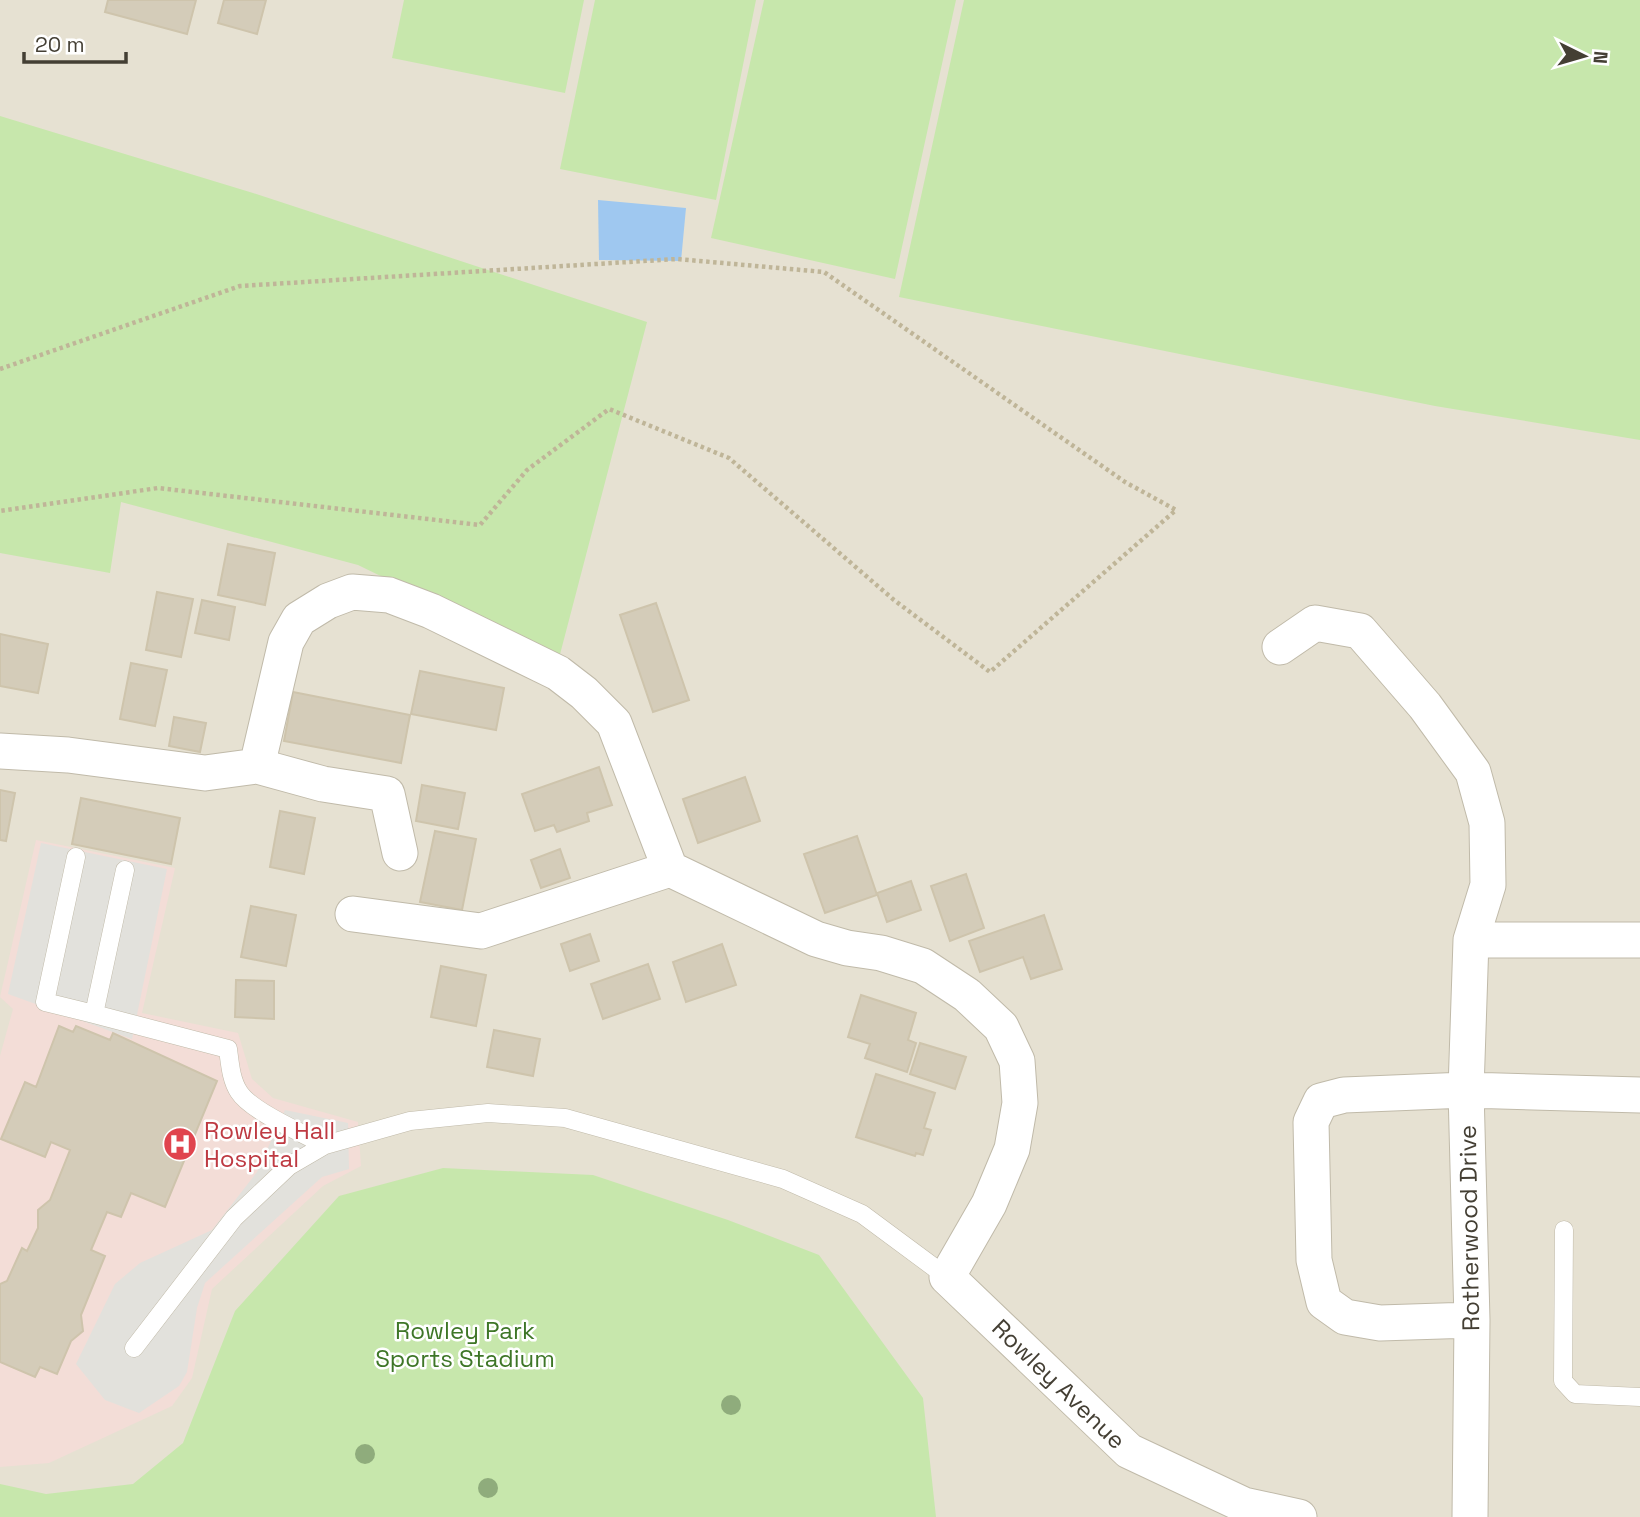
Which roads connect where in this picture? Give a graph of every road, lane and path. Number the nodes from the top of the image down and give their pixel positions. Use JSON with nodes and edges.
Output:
{"nodes":[{"id":1,"x":0,"y":369,"type":"edge"},
{"id":2,"x":0,"y":511,"type":"edge"},
{"id":3,"x":1280,"y":647,"type":"dead end"},
{"id":4,"x":0,"y":751,"type":"edge"},
{"id":5,"x":257,"y":766,"type":"junction"},
{"id":6,"x":400,"y":853,"type":"dead end"},
{"id":7,"x":76,"y":857,"type":"dead end"},
{"id":8,"x":670,"y":869,"type":"junction"},
{"id":9,"x":125,"y":870,"type":"dead end"},
{"id":10,"x":353,"y":914,"type":"dead end"},
{"id":11,"x":1471,"y":940,"type":"junction"},
{"id":12,"x":1640,"y":940,"type":"edge"},
{"id":13,"x":94,"y":1014,"type":"junction"},
{"id":14,"x":1466,"y":1090,"type":"junction"},
{"id":15,"x":1640,"y":1094,"type":"edge"},
{"id":16,"x":325,"y":1145,"type":"junction"},
{"id":17,"x":1564,"y":1230,"type":"dead end"},
{"id":18,"x":947,"y":1278,"type":"junction"},
{"id":19,"x":1472,"y":1320,"type":"junction"},
{"id":20,"x":134,"y":1348,"type":"dead end"},
{"id":21,"x":1640,"y":1397,"type":"edge"},
{"id":22,"x":1244,"y":1511,"type":"edge"},
{"id":23,"x":1298,"y":1517,"type":"edge"},
{"id":24,"x":1470,"y":1517,"type":"edge"}],
"edges":[{"from":1,"to":2,"type":"path"},
{"from":3,"to":11,"type":"street","name":"Rotherwood Drive"},
{"from":4,"to":5,"type":"street"},
{"from":5,"to":6,"type":"street"},
{"from":5,"to":8,"type":"street"},
{"from":7,"to":13,"type":"lane"},
{"from":8,"to":10,"type":"street"},
{"from":8,"to":18,"type":"street"},
{"from":9,"to":13,"type":"lane"},
{"from":11,"to":12,"type":"street"},
{"from":11,"to":14,"type":"street","name":"Rotherwood Drive"},
{"from":13,"to":16,"type":"lane"},
{"from":14,"to":15,"type":"street"},
{"from":14,"to":19,"type":"street","name":"Rotherwood Drive"},
{"from":14,"to":19,"type":"street"},
{"from":16,"to":18,"type":"lane"},
{"from":16,"to":20,"type":"lane"},
{"from":17,"to":21,"type":"lane"},
{"from":18,"to":22,"type":"street","name":"Rowley Avenue"},
{"from":19,"to":24,"type":"street","name":"Rotherwood Drive"},
{"from":22,"to":23,"type":"street","name":"Rowley Avenue"}]}
